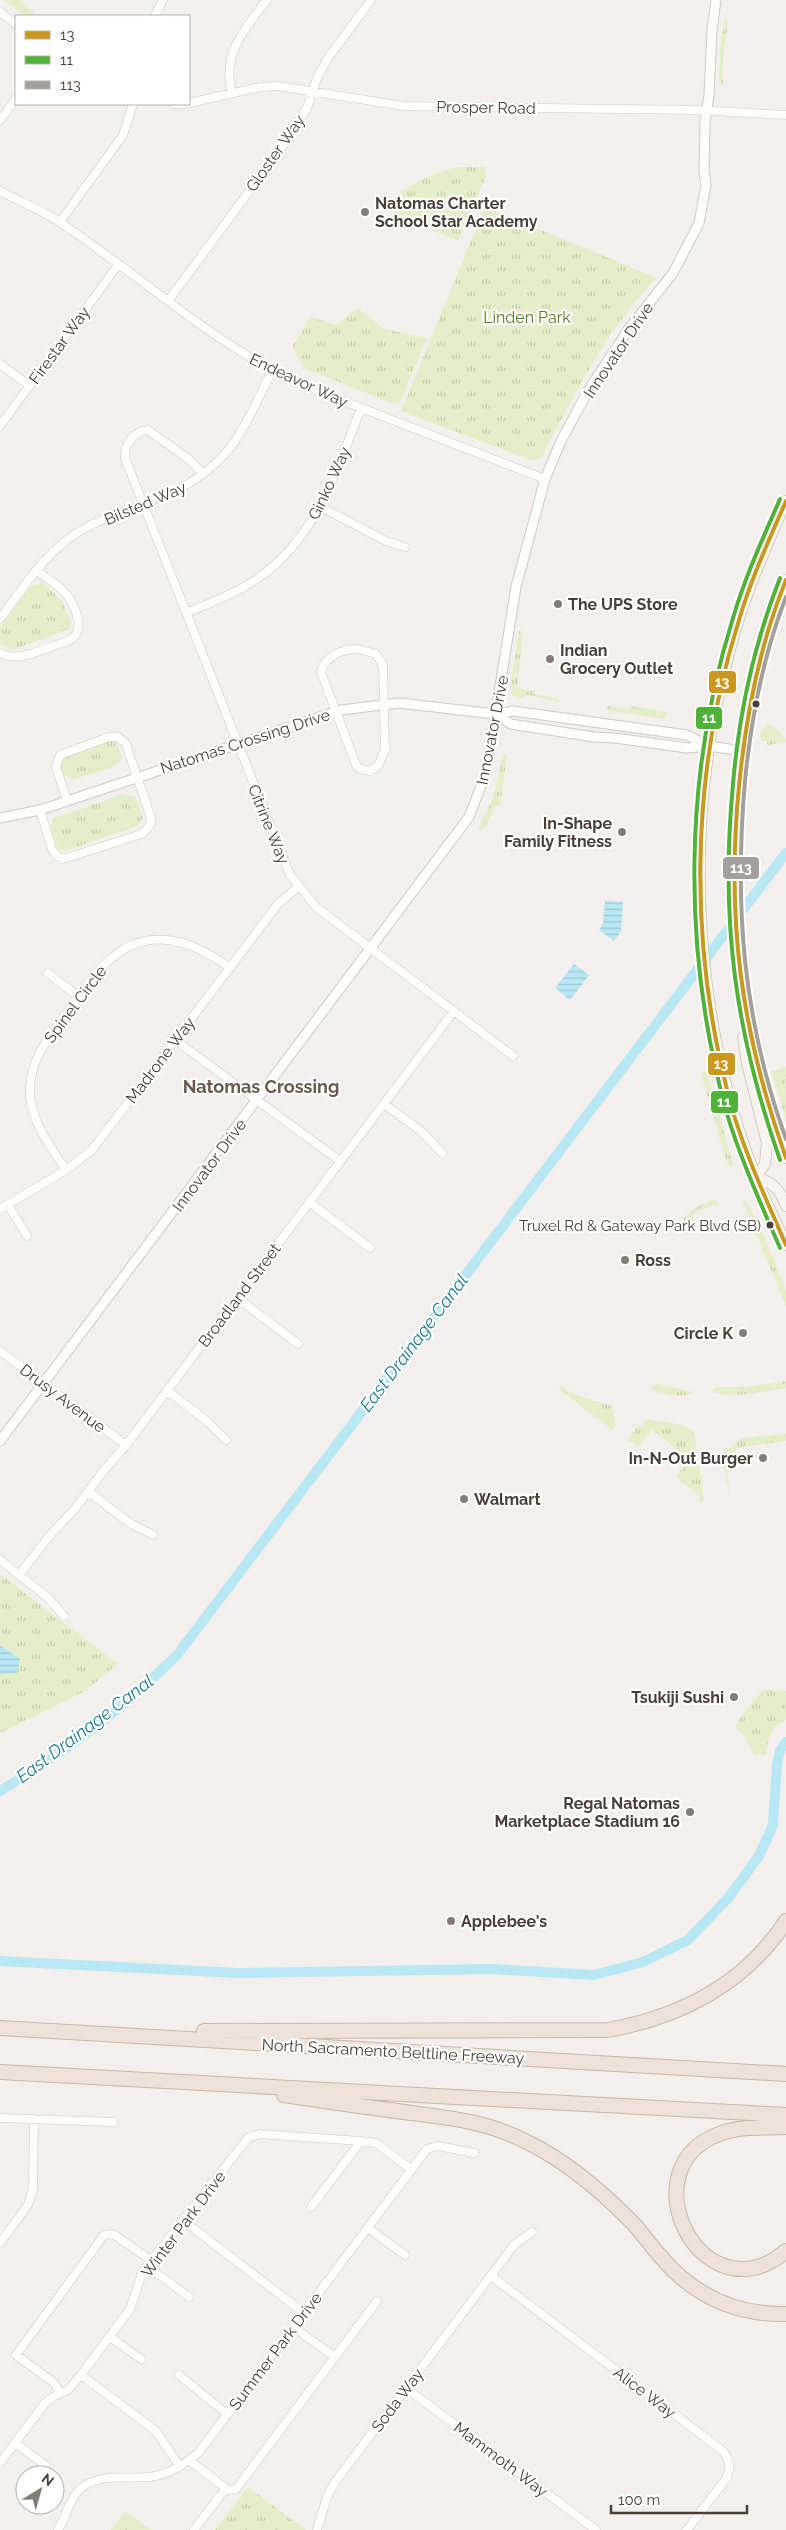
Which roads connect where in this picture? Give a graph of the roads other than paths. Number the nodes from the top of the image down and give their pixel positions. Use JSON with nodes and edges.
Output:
{"nodes":[{"id":1,"x":163,"y":0,"type":"edge"},
{"id":2,"x":267,"y":0,"type":"edge"},
{"id":3,"x":371,"y":0,"type":"edge"},
{"id":4,"x":716,"y":0,"type":"edge"},
{"id":5,"x":0,"y":12,"type":"edge"},
{"id":6,"x":156,"y":15,"type":"edge"},
{"id":7,"x":15,"y":23,"type":"edge"},
{"id":8,"x":313,"y":91,"type":"junction"},
{"id":9,"x":232,"y":93,"type":"junction"},
{"id":10,"x":15,"y":100,"type":"edge"},
{"id":11,"x":190,"y":103,"type":"edge"},
{"id":12,"x":133,"y":105,"type":"edge"},
{"id":13,"x":707,"y":110,"type":"junction"},
{"id":14,"x":786,"y":114,"type":"edge"},
{"id":15,"x":0,"y":120,"type":"edge"},
{"id":16,"x":0,"y":191,"type":"edge"},
{"id":17,"x":60,"y":222,"type":"junction"},
{"id":18,"x":118,"y":265,"type":"junction"},
{"id":19,"x":168,"y":301,"type":"junction"},
{"id":20,"x":0,"y":364,"type":"edge"},
{"id":21,"x":272,"y":371,"type":"junction"},
{"id":22,"x":30,"y":386,"type":"junction"},
{"id":23,"x":361,"y":408,"type":"junction"},
{"id":24,"x":0,"y":426,"type":"edge"},
{"id":25,"x":203,"y":474,"type":"junction"},
{"id":26,"x":546,"y":479,"type":"junction"},
{"id":27,"x":786,"y":501,"type":"edge"},
{"id":28,"x":144,"y":504,"type":"junction"},
{"id":29,"x":321,"y":507,"type":"junction"},
{"id":30,"x":405,"y":547,"type":"dead end"},
{"id":31,"x":36,"y":570,"type":"junction"},
{"id":32,"x":786,"y":580,"type":"edge"},
{"id":33,"x":186,"y":613,"type":"junction"},
{"id":34,"x":0,"y":619,"type":"edge"},
{"id":35,"x":0,"y":653,"type":"edge"},
{"id":36,"x":384,"y":704,"type":"junction"},
{"id":37,"x":336,"y":711,"type":"junction"},
{"id":38,"x":495,"y":714,"type":"junction"},
{"id":39,"x":237,"y":743,"type":"junction"},
{"id":40,"x":709,"y":746,"type":"junction"},
{"id":41,"x":742,"y":751,"type":"junction"},
{"id":42,"x":137,"y":777,"type":"junction"},
{"id":43,"x":67,"y":800,"type":"junction"},
{"id":44,"x":40,"y":810,"type":"junction"},
{"id":45,"x":0,"y":818,"type":"edge"},
{"id":46,"x":298,"y":887,"type":"junction"},
{"id":47,"x":372,"y":948,"type":"junction"},
{"id":48,"x":230,"y":968,"type":"junction"},
{"id":49,"x":48,"y":973,"type":"dead end"},
{"id":50,"x":79,"y":996,"type":"junction"},
{"id":51,"x":454,"y":1011,"type":"junction"},
{"id":52,"x":745,"y":1015,"type":"junction"},
{"id":53,"x":175,"y":1040,"type":"junction"},
{"id":54,"x":512,"y":1056,"type":"dead end"},
{"id":55,"x":257,"y":1101,"type":"junction"},
{"id":56,"x":384,"y":1104,"type":"junction"},
{"id":57,"x":442,"y":1153,"type":"dead end"},
{"id":58,"x":786,"y":1158,"type":"edge"},
{"id":59,"x":340,"y":1162,"type":"junction"},
{"id":60,"x":66,"y":1170,"type":"junction"},
{"id":61,"x":756,"y":1177,"type":"junction"},
{"id":62,"x":309,"y":1202,"type":"junction"},
{"id":63,"x":8,"y":1205,"type":"junction"},
{"id":64,"x":786,"y":1206,"type":"edge"},
{"id":65,"x":0,"y":1209,"type":"edge"},
{"id":66,"x":27,"y":1236,"type":"dead end"},
{"id":67,"x":786,"y":1245,"type":"edge"},
{"id":68,"x":370,"y":1248,"type":"dead end"},
{"id":69,"x":237,"y":1298,"type":"junction"},
{"id":70,"x":298,"y":1344,"type":"dead end"},
{"id":71,"x":0,"y":1351,"type":"edge"},
{"id":72,"x":44,"y":1383,"type":"junction"},
{"id":73,"x":167,"y":1390,"type":"junction"},
{"id":74,"x":226,"y":1440,"type":"dead end"},
{"id":75,"x":0,"y":1441,"type":"edge"},
{"id":76,"x":126,"y":1446,"type":"junction"},
{"id":77,"x":89,"y":1492,"type":"junction"},
{"id":78,"x":154,"y":1535,"type":"dead end"},
{"id":79,"x":0,"y":1560,"type":"edge"},
{"id":80,"x":19,"y":1575,"type":"junction"},
{"id":81,"x":64,"y":1616,"type":"dead end"},
{"id":82,"x":786,"y":1921,"type":"edge"},
{"id":83,"x":0,"y":2028,"type":"edge"},
{"id":84,"x":66,"y":2031,"type":"junction"},
{"id":85,"x":0,"y":2072,"type":"edge"},
{"id":86,"x":786,"y":2074,"type":"edge"},
{"id":87,"x":189,"y":2082,"type":"junction"},
{"id":88,"x":786,"y":2115,"type":"edge"},
{"id":89,"x":0,"y":2118,"type":"edge"},
{"id":90,"x":34,"y":2119,"type":"junction"},
{"id":91,"x":113,"y":2122,"type":"dead end"},
{"id":92,"x":786,"y":2127,"type":"edge"},
{"id":93,"x":361,"y":2141,"type":"junction"},
{"id":94,"x":474,"y":2152,"type":"dead end"},
{"id":95,"x":412,"y":2170,"type":"junction"},
{"id":96,"x":311,"y":2207,"type":"dead end"},
{"id":97,"x":184,"y":2221,"type":"junction"},
{"id":98,"x":368,"y":2228,"type":"junction"},
{"id":99,"x":532,"y":2232,"type":"dead end"},
{"id":100,"x":0,"y":2243,"type":"edge"},
{"id":101,"x":786,"y":2251,"type":"edge"},
{"id":102,"x":405,"y":2255,"type":"dead end"},
{"id":103,"x":150,"y":2264,"type":"junction"},
{"id":104,"x":491,"y":2276,"type":"junction"},
{"id":105,"x":190,"y":2296,"type":"dead end"},
{"id":106,"x":377,"y":2301,"type":"dead end"},
{"id":107,"x":304,"y":2313,"type":"junction"},
{"id":108,"x":786,"y":2314,"type":"edge"},
{"id":109,"x":293,"y":2327,"type":"junction"},
{"id":110,"x":110,"y":2337,"type":"junction"},
{"id":111,"x":335,"y":2357,"type":"junction"},
{"id":112,"x":141,"y":2359,"type":"dead end"},
{"id":113,"x":81,"y":2375,"type":"junction"},
{"id":114,"x":179,"y":2375,"type":"dead end"},
{"id":115,"x":406,"y":2388,"type":"junction"},
{"id":116,"x":61,"y":2393,"type":"junction"},
{"id":117,"x":227,"y":2414,"type":"junction"},
{"id":118,"x":16,"y":2443,"type":"junction"},
{"id":119,"x":189,"y":2460,"type":"junction"},
{"id":120,"x":0,"y":2463,"type":"edge"},
{"id":121,"x":44,"y":2465,"type":"dead end"},
{"id":122,"x":180,"y":2467,"type":"junction"},
{"id":123,"x":226,"y":2488,"type":"junction"},
{"id":124,"x":58,"y":2530,"type":"edge"},
{"id":125,"x":194,"y":2530,"type":"edge"},
{"id":126,"x":317,"y":2530,"type":"edge"},
{"id":127,"x":596,"y":2530,"type":"edge"},
{"id":128,"x":688,"y":2530,"type":"edge"}],
"edges":[{"from":1,"to":6,"type":"street"},
{"from":2,"to":9,"type":"street"},
{"from":3,"to":8,"type":"street","name":"Gloster Way"},
{"from":4,"to":13,"type":"street","name":"Innovator Drive"},
{"from":5,"to":7,"type":"street"},
{"from":8,"to":9,"type":"street","name":"Prosper Road"},
{"from":8,"to":13,"type":"street","name":"Prosper Road"},
{"from":8,"to":19,"type":"street","name":"Gloster Way"},
{"from":9,"to":11,"type":"street","name":"Prosper Road"},
{"from":10,"to":15,"type":"street"},
{"from":12,"to":17,"type":"street"},
{"from":13,"to":14,"type":"street","name":"Prosper Road"},
{"from":13,"to":26,"type":"street","name":"Innovator Drive"},
{"from":16,"to":17,"type":"street","name":"Endeavor Way"},
{"from":17,"to":18,"type":"street","name":"Endeavor Way"},
{"from":18,"to":19,"type":"street","name":"Endeavor Way"},
{"from":18,"to":22,"type":"street","name":"Firestar Way"},
{"from":19,"to":21,"type":"street","name":"Endeavor Way"},
{"from":20,"to":22,"type":"street"},
{"from":21,"to":23,"type":"street","name":"Endeavor Way"},
{"from":21,"to":25,"type":"street","name":"Bilsted Way"},
{"from":22,"to":24,"type":"street","name":"Firestar Way"},
{"from":23,"to":26,"type":"street","name":"Endeavor Way"},
{"from":23,"to":29,"type":"street","name":"Ginko Way"},
{"from":25,"to":28,"type":"street","name":"Bilsted Way"},
{"from":25,"to":28,"type":"street","name":"Citrine Way"},
{"from":26,"to":38,"type":"street","name":"Innovator Drive"},
{"from":27,"to":40,"type":"main road"},
{"from":28,"to":31,"type":"street","name":"Bilsted Way"},
{"from":28,"to":33,"type":"street","name":"Citrine Way"},
{"from":29,"to":30,"type":"street"},
{"from":29,"to":33,"type":"street","name":"Ginko Way"},
{"from":31,"to":34,"type":"street","name":"Bilsted Way"},
{"from":31,"to":35,"type":"street"},
{"from":32,"to":41,"type":"main road"},
{"from":33,"to":39,"type":"street","name":"Citrine Way"},
{"from":36,"to":37,"type":"street","name":"Natomas Crossing Drive"},
{"from":36,"to":37,"type":"street"},
{"from":36,"to":37,"type":"street"},
{"from":36,"to":38,"type":"street","name":"Natomas Crossing Drive"},
{"from":37,"to":39,"type":"street","name":"Natomas Crossing Drive"},
{"from":38,"to":40,"type":"street","name":"Natomas Crossing Drive"},
{"from":38,"to":40,"type":"street","name":"Natomas Crossing Drive"},
{"from":38,"to":47,"type":"street","name":"Innovator Drive"},
{"from":39,"to":42,"type":"street","name":"Natomas Crossing Drive"},
{"from":39,"to":46,"type":"street","name":"Citrine Way"},
{"from":40,"to":41,"type":"street","name":"Natomas Crossing Drive"},
{"from":40,"to":61,"type":"main road"},
{"from":41,"to":52,"type":"main road"},
{"from":42,"to":43,"type":"street","name":"Natomas Crossing Drive"},
{"from":42,"to":43,"type":"street"},
{"from":42,"to":44,"type":"street"},
{"from":43,"to":44,"type":"street","name":"Natomas Crossing Drive"},
{"from":44,"to":45,"type":"street","name":"Natomas Crossing Drive"},
{"from":46,"to":47,"type":"street","name":"Citrine Way"},
{"from":46,"to":48,"type":"street","name":"Madrone Way"},
{"from":47,"to":51,"type":"street","name":"Citrine Way"},
{"from":47,"to":55,"type":"street","name":"Innovator Drive"},
{"from":48,"to":50,"type":"street","name":"Spinel Circle"},
{"from":48,"to":53,"type":"street","name":"Madrone Way"},
{"from":49,"to":50,"type":"street"},
{"from":50,"to":60,"type":"street","name":"Spinel Circle"},
{"from":51,"to":54,"type":"street","name":"Citrine Way"},
{"from":51,"to":56,"type":"street","name":"Broadland Street"},
{"from":52,"to":58,"type":"main road"},
{"from":52,"to":61,"type":"main road"},
{"from":53,"to":55,"type":"street"},
{"from":53,"to":60,"type":"street","name":"Madrone Way"},
{"from":55,"to":59,"type":"street"},
{"from":55,"to":72,"type":"street","name":"Innovator Drive"},
{"from":56,"to":57,"type":"street"},
{"from":56,"to":59,"type":"street","name":"Broadland Street"},
{"from":59,"to":62,"type":"street","name":"Broadland Street"},
{"from":60,"to":63,"type":"street","name":"Madrone Way"},
{"from":61,"to":64,"type":"main road"},
{"from":61,"to":67,"type":"main road"},
{"from":62,"to":68,"type":"street"},
{"from":62,"to":69,"type":"street","name":"Broadland Street"},
{"from":63,"to":65,"type":"street","name":"Madrone Way"},
{"from":63,"to":66,"type":"street"},
{"from":69,"to":70,"type":"street"},
{"from":69,"to":73,"type":"street","name":"Broadland Street"},
{"from":71,"to":72,"type":"street","name":"Drusy Avenue"},
{"from":72,"to":75,"type":"street","name":"Innovator Drive"},
{"from":72,"to":76,"type":"street","name":"Drusy Avenue"},
{"from":73,"to":74,"type":"street"},
{"from":73,"to":76,"type":"street","name":"Broadland Street"},
{"from":76,"to":77,"type":"street","name":"Broadland Street"},
{"from":77,"to":78,"type":"street"},
{"from":77,"to":80,"type":"street","name":"Broadland Street"},
{"from":79,"to":80,"type":"street"},
{"from":80,"to":81,"type":"street"},
{"from":82,"to":84,"type":"highway"},
{"from":83,"to":84,"type":"highway","name":"North Sacramento Beltline Freeway"},
{"from":84,"to":86,"type":"highway","name":"North Sacramento Beltline Freeway"},
{"from":85,"to":87,"type":"highway"},
{"from":87,"to":88,"type":"highway"},
{"from":87,"to":108,"type":"highway"},
{"from":89,"to":90,"type":"street"},
{"from":90,"to":91,"type":"street"},
{"from":90,"to":100,"type":"street"},
{"from":92,"to":101,"type":"highway"},
{"from":93,"to":95,"type":"street"},
{"from":93,"to":96,"type":"street"},
{"from":93,"to":97,"type":"street","name":"Winter Park Drive"},
{"from":94,"to":95,"type":"street","name":"Summer Park Drive"},
{"from":95,"to":98,"type":"street","name":"Summer Park Drive"},
{"from":97,"to":103,"type":"street","name":"Winter Park Drive"},
{"from":97,"to":107,"type":"street"},
{"from":98,"to":102,"type":"street"},
{"from":98,"to":107,"type":"street","name":"Summer Park Drive"},
{"from":99,"to":104,"type":"street","name":"Soda Way"},
{"from":103,"to":105,"type":"street"},
{"from":103,"to":110,"type":"street","name":"Winter Park Drive"},
{"from":103,"to":116,"type":"street"},
{"from":104,"to":115,"type":"street","name":"Soda Way"},
{"from":104,"to":128,"type":"street","name":"Alice Way"},
{"from":106,"to":111,"type":"street"},
{"from":107,"to":109,"type":"street","name":"Summer Park Drive"},
{"from":109,"to":111,"type":"street"},
{"from":109,"to":117,"type":"street","name":"Summer Park Drive"},
{"from":110,"to":112,"type":"street"},
{"from":110,"to":113,"type":"street","name":"Winter Park Drive"},
{"from":111,"to":123,"type":"street"},
{"from":113,"to":116,"type":"street","name":"Winter Park Drive"},
{"from":113,"to":122,"type":"street"},
{"from":114,"to":117,"type":"street"},
{"from":115,"to":126,"type":"street","name":"Soda Way"},
{"from":115,"to":127,"type":"street","name":"Mammoth Way"},
{"from":116,"to":118,"type":"street","name":"Winter Park Drive"},
{"from":117,"to":119,"type":"street","name":"Summer Park Drive"},
{"from":118,"to":120,"type":"street","name":"Winter Park Drive"},
{"from":118,"to":121,"type":"street"},
{"from":119,"to":122,"type":"street","name":"Summer Park Drive"},
{"from":119,"to":123,"type":"street"},
{"from":122,"to":124,"type":"street","name":"Summer Park Drive"},
{"from":123,"to":125,"type":"street"}]}
